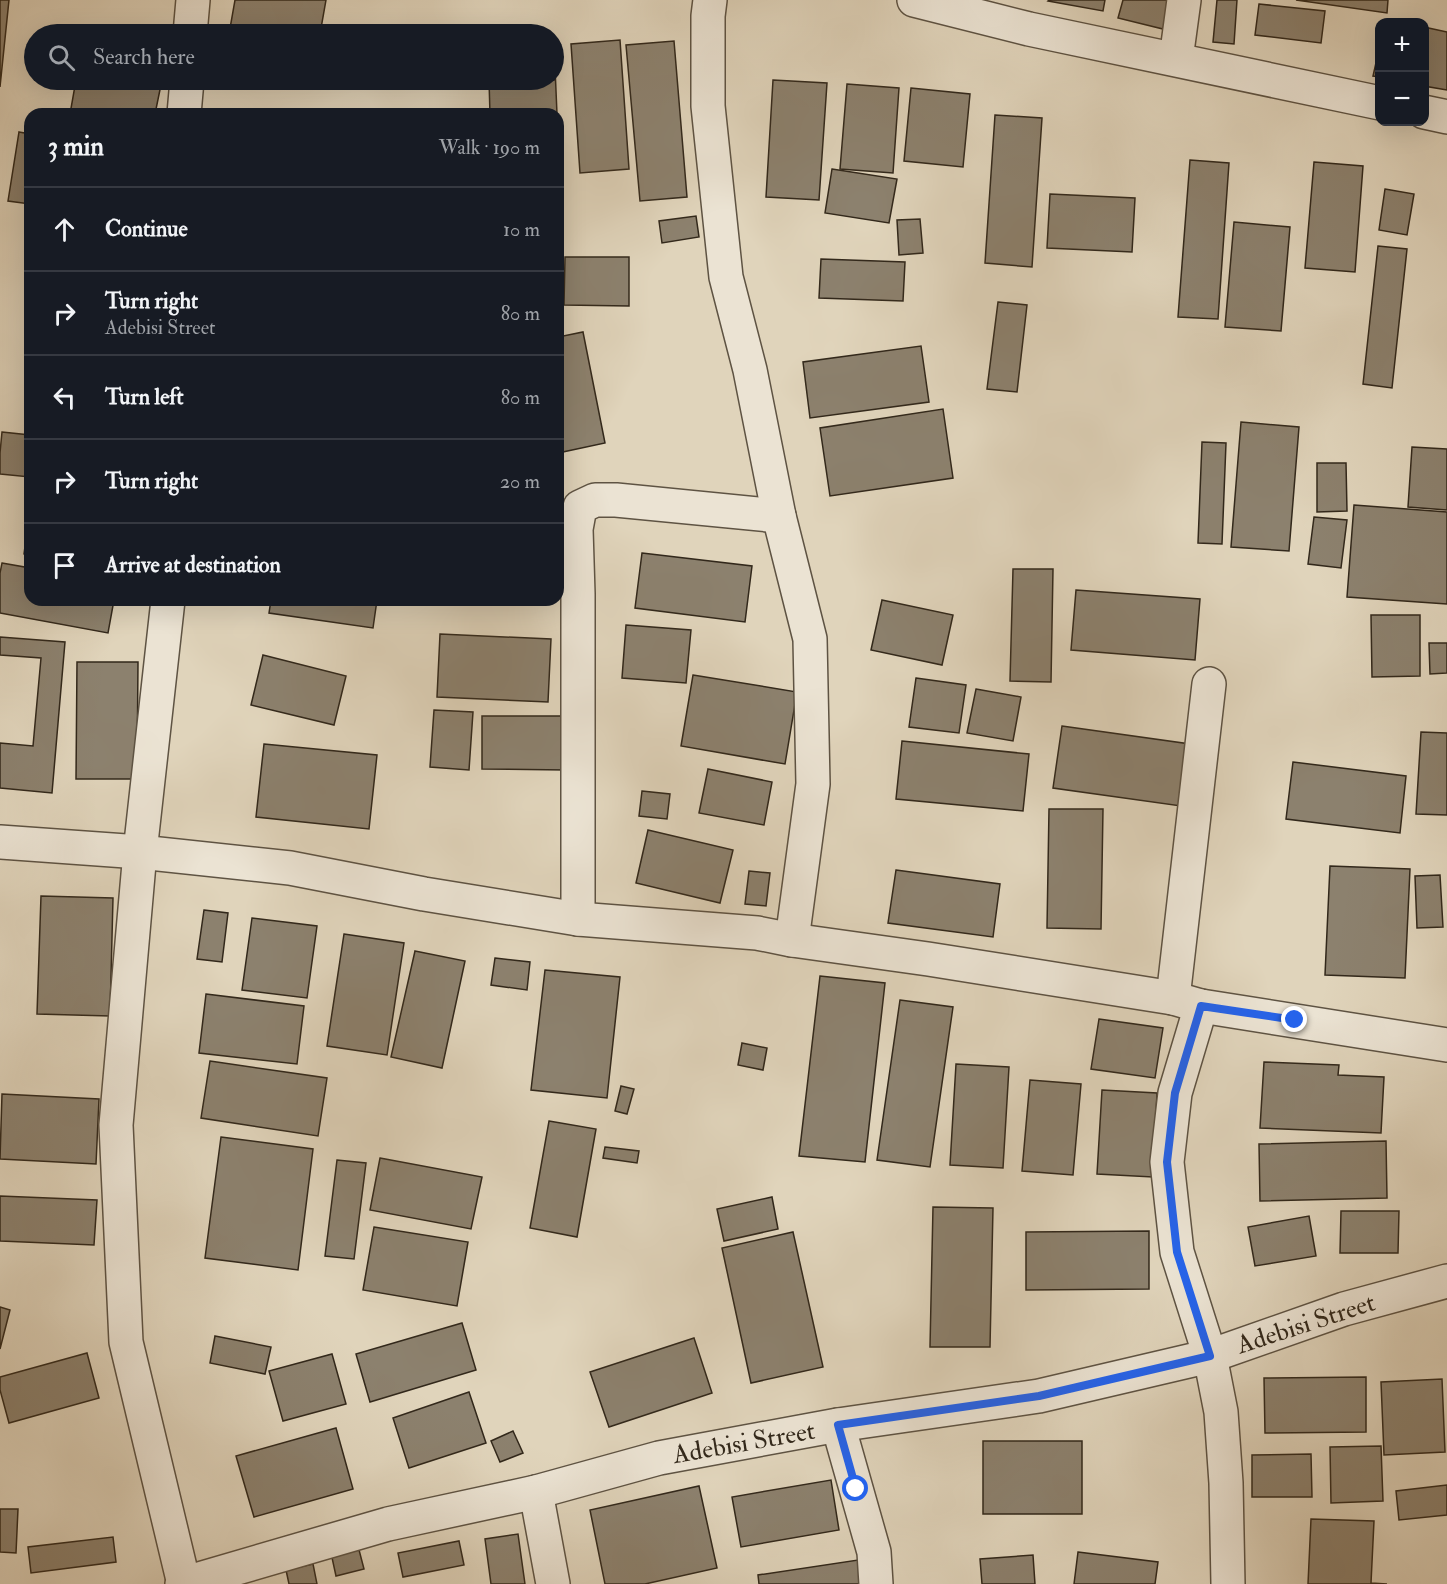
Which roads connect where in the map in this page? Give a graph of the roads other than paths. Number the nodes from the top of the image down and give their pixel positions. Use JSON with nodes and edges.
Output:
{"nodes":[{"id":1,"x":193,"y":0,"type":"edge"},
{"id":2,"x":710,"y":0,"type":"edge"},
{"id":3,"x":914,"y":0,"type":"edge"},
{"id":4,"x":1184,"y":0,"type":"edge"},
{"id":5,"x":191,"y":24,"type":"edge"},
{"id":6,"x":1176,"y":59,"type":"junction"},
{"id":7,"x":186,"y":90,"type":"edge"},
{"id":8,"x":1375,"y":102,"type":"edge"},
{"id":9,"x":185,"y":108,"type":"edge"},
{"id":10,"x":1429,"y":113,"type":"edge"},
{"id":11,"x":1447,"y":117,"type":"edge"},
{"id":12,"x":779,"y":516,"type":"junction"},
{"id":13,"x":167,"y":606,"type":"edge"},
{"id":14,"x":1209,"y":684,"type":"dead end"},
{"id":15,"x":0,"y":842,"type":"edge"},
{"id":16,"x":140,"y":852,"type":"junction"},
{"id":17,"x":578,"y":919,"type":"junction"},
{"id":18,"x":792,"y":940,"type":"junction"},
{"id":19,"x":1187,"y":1002,"type":"junction"},
{"id":20,"x":1447,"y":1045,"type":"edge"},
{"id":21,"x":1447,"y":1281,"type":"edge"},
{"id":22,"x":1210,"y":1356,"type":"junction"},
{"id":23,"x":838,"y":1425,"type":"junction"},
{"id":24,"x":536,"y":1492,"type":"junction"},
{"id":25,"x":184,"y":1584,"type":"edge"},
{"id":26,"x":554,"y":1584,"type":"edge"},
{"id":27,"x":876,"y":1584,"type":"edge"},
{"id":28,"x":1228,"y":1584,"type":"edge"}],
"edges":[{"from":1,"to":5,"type":"street"},
{"from":2,"to":12,"type":"street"},
{"from":3,"to":6,"type":"street"},
{"from":4,"to":6,"type":"street"},
{"from":6,"to":8,"type":"street"},
{"from":7,"to":9,"type":"street"},
{"from":10,"to":11,"type":"street"},
{"from":12,"to":17,"type":"street"},
{"from":12,"to":18,"type":"street"},
{"from":13,"to":16,"type":"street"},
{"from":14,"to":19,"type":"street"},
{"from":15,"to":16,"type":"street"},
{"from":16,"to":17,"type":"street"},
{"from":16,"to":25,"type":"street"},
{"from":17,"to":18,"type":"street"},
{"from":18,"to":19,"type":"street"},
{"from":19,"to":20,"type":"street"},
{"from":19,"to":22,"type":"street"},
{"from":21,"to":22,"type":"street","name":"Adebisi Street"},
{"from":22,"to":23,"type":"street","name":"Adebisi Street"},
{"from":22,"to":28,"type":"street"},
{"from":23,"to":24,"type":"street","name":"Adebisi Street"},
{"from":23,"to":27,"type":"street"},
{"from":24,"to":25,"type":"street","name":"Adebisi Street"},
{"from":24,"to":26,"type":"street"}]}
